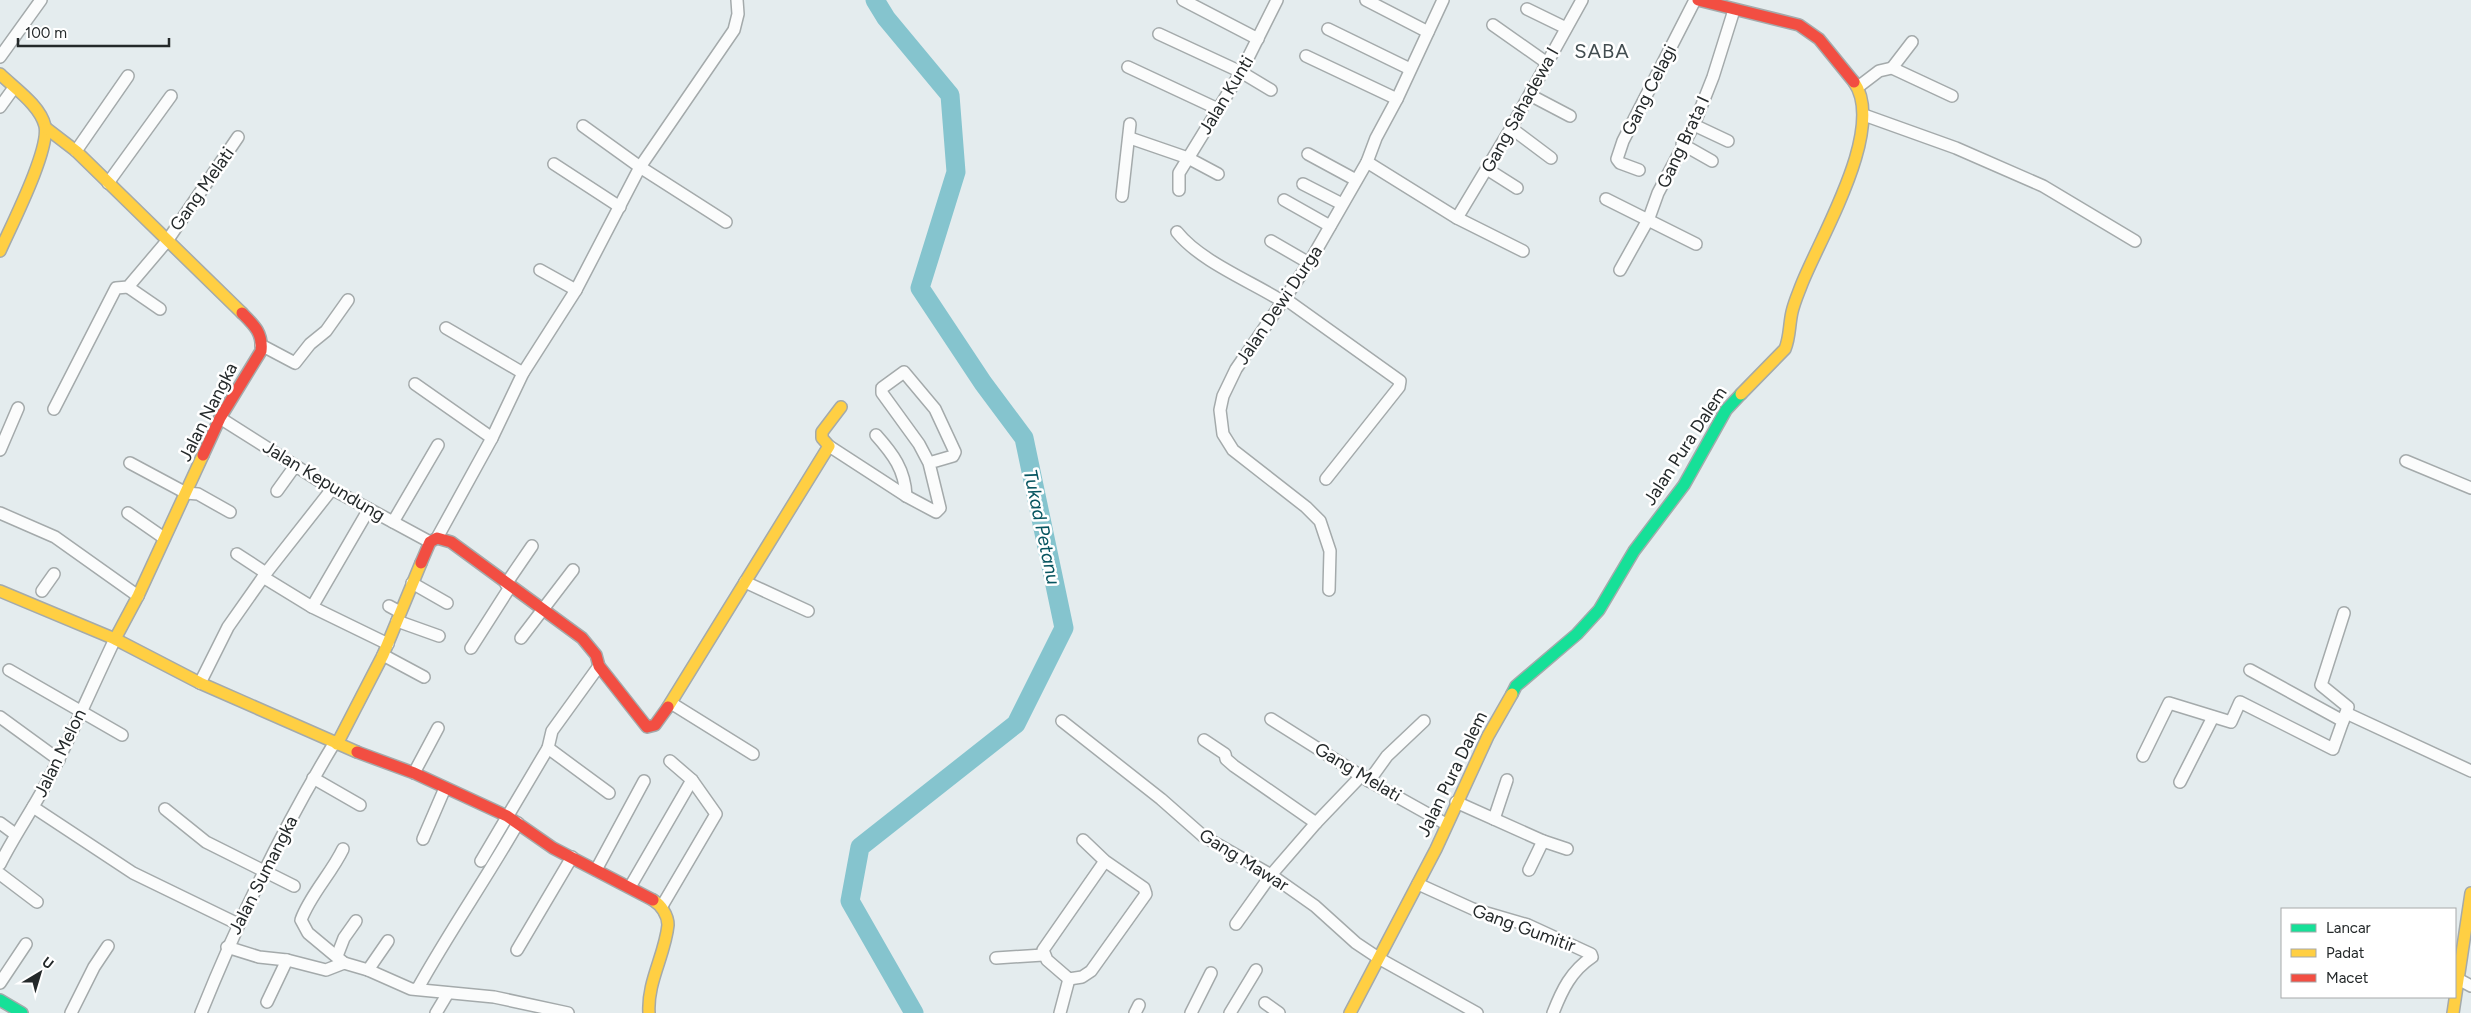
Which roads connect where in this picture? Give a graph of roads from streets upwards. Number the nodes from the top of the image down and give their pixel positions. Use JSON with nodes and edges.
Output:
{"nodes":[{"id":1,"x":42,"y":0,"type":"edge"},
{"id":2,"x":737,"y":0,"type":"edge"},
{"id":3,"x":1183,"y":0,"type":"edge"},
{"id":4,"x":1277,"y":0,"type":"edge"},
{"id":5,"x":1366,"y":0,"type":"edge"},
{"id":6,"x":1443,"y":0,"type":"edge"},
{"id":7,"x":1582,"y":0,"type":"edge"},
{"id":8,"x":1696,"y":0,"type":"edge"},
{"id":9,"x":1527,"y":9,"type":"dead end"},
{"id":10,"x":1734,"y":10,"type":"junction"},
{"id":11,"x":1493,"y":25,"type":"dead end"},
{"id":12,"x":1566,"y":28,"type":"junction"},
{"id":13,"x":1328,"y":29,"type":"dead end"},
{"id":14,"x":1428,"y":32,"type":"junction"},
{"id":15,"x":1159,"y":34,"type":"dead end"},
{"id":16,"x":1258,"y":39,"type":"junction"},
{"id":17,"x":1912,"y":42,"type":"dead end"},
{"id":18,"x":0,"y":56,"type":"edge"},
{"id":19,"x":1306,"y":56,"type":"dead end"},
{"id":20,"x":1547,"y":62,"type":"junction"},
{"id":21,"x":1128,"y":67,"type":"dead end"},
{"id":22,"x":1892,"y":68,"type":"junction"},
{"id":23,"x":1410,"y":69,"type":"junction"},
{"id":24,"x":1241,"y":72,"type":"junction"},
{"id":25,"x":0,"y":74,"type":"edge"},
{"id":26,"x":128,"y":76,"type":"dead end"},
{"id":27,"x":1858,"y":87,"type":"junction"},
{"id":28,"x":13,"y":89,"type":"junction"},
{"id":29,"x":1271,"y":90,"type":"dead end"},
{"id":30,"x":1530,"y":94,"type":"junction"},
{"id":31,"x":171,"y":96,"type":"dead end"},
{"id":32,"x":1952,"y":96,"type":"dead end"},
{"id":33,"x":1397,"y":99,"type":"junction"},
{"id":34,"x":0,"y":107,"type":"edge"},
{"id":35,"x":1218,"y":109,"type":"junction"},
{"id":36,"x":1864,"y":115,"type":"junction"},
{"id":37,"x":1570,"y":116,"type":"dead end"},
{"id":38,"x":1130,"y":124,"type":"dead end"},
{"id":39,"x":1694,"y":125,"type":"junction"},
{"id":40,"x":583,"y":126,"type":"dead end"},
{"id":41,"x":46,"y":128,"type":"junction"},
{"id":42,"x":1511,"y":128,"type":"junction"},
{"id":43,"x":238,"y":137,"type":"dead end"},
{"id":44,"x":1130,"y":138,"type":"junction"},
{"id":45,"x":1728,"y":141,"type":"dead end"},
{"id":46,"x":1682,"y":144,"type":"junction"},
{"id":47,"x":76,"y":151,"type":"junction"},
{"id":48,"x":1308,"y":154,"type":"dead end"},
{"id":49,"x":1188,"y":158,"type":"junction"},
{"id":50,"x":1551,"y":158,"type":"dead end"},
{"id":51,"x":1712,"y":161,"type":"dead end"},
{"id":52,"x":1367,"y":162,"type":"junction"},
{"id":53,"x":554,"y":164,"type":"dead end"},
{"id":54,"x":640,"y":167,"type":"junction"},
{"id":55,"x":1488,"y":169,"type":"junction"},
{"id":56,"x":1639,"y":170,"type":"dead end"},
{"id":57,"x":1218,"y":174,"type":"dead end"},
{"id":58,"x":1356,"y":180,"type":"junction"},
{"id":59,"x":108,"y":183,"type":"junction"},
{"id":60,"x":1303,"y":184,"type":"dead end"},
{"id":61,"x":1517,"y":188,"type":"dead end"},
{"id":62,"x":1179,"y":190,"type":"dead end"},
{"id":63,"x":1122,"y":196,"type":"dead end"},
{"id":64,"x":1606,"y":199,"type":"dead end"},
{"id":65,"x":1284,"y":200,"type":"dead end"},
{"id":66,"x":1342,"y":204,"type":"junction"},
{"id":67,"x":620,"y":207,"type":"junction"},
{"id":68,"x":1457,"y":218,"type":"junction"},
{"id":69,"x":1649,"y":218,"type":"junction"},
{"id":70,"x":726,"y":222,"type":"dead end"},
{"id":71,"x":1330,"y":226,"type":"junction"},
{"id":72,"x":1177,"y":232,"type":"dead end"},
{"id":73,"x":167,"y":241,"type":"junction"},
{"id":74,"x":1271,"y":241,"type":"dead end"},
{"id":75,"x":2135,"y":241,"type":"dead end"},
{"id":76,"x":1696,"y":244,"type":"dead end"},
{"id":77,"x":1523,"y":250,"type":"dead end"},
{"id":78,"x":0,"y":251,"type":"edge"},
{"id":79,"x":1309,"y":263,"type":"junction"},
{"id":80,"x":540,"y":270,"type":"dead end"},
{"id":81,"x":1620,"y":270,"type":"dead end"},
{"id":82,"x":128,"y":287,"type":"junction"},
{"id":83,"x":576,"y":290,"type":"junction"},
{"id":84,"x":1283,"y":299,"type":"junction"},
{"id":85,"x":348,"y":300,"type":"dead end"},
{"id":86,"x":160,"y":309,"type":"dead end"},
{"id":87,"x":446,"y":328,"type":"dead end"},
{"id":88,"x":261,"y":345,"type":"junction"},
{"id":89,"x":523,"y":373,"type":"junction"},
{"id":90,"x":415,"y":384,"type":"dead end"},
{"id":91,"x":841,"y":407,"type":"dead end"},
{"id":92,"x":18,"y":408,"type":"dead end"},
{"id":93,"x":54,"y":409,"type":"dead end"},
{"id":94,"x":220,"y":418,"type":"junction"},
{"id":95,"x":876,"y":435,"type":"dead end"},
{"id":96,"x":492,"y":438,"type":"junction"},
{"id":97,"x":438,"y":445,"type":"dead end"},
{"id":98,"x":829,"y":446,"type":"junction"},
{"id":99,"x":0,"y":450,"type":"edge"},
{"id":100,"x":2406,"y":461,"type":"dead end"},
{"id":101,"x":130,"y":463,"type":"dead end"},
{"id":102,"x":929,"y":464,"type":"junction"},
{"id":103,"x":295,"y":466,"type":"junction"},
{"id":104,"x":1326,"y":479,"type":"dead end"},
{"id":105,"x":2471,"y":488,"type":"edge"},
{"id":106,"x":332,"y":489,"type":"junction"},
{"id":107,"x":277,"y":491,"type":"dead end"},
{"id":108,"x":186,"y":493,"type":"junction"},
{"id":109,"x":906,"y":496,"type":"junction"},
{"id":110,"x":369,"y":509,"type":"junction"},
{"id":111,"x":230,"y":512,"type":"dead end"},
{"id":112,"x":0,"y":514,"type":"edge"},
{"id":113,"x":128,"y":514,"type":"dead end"},
{"id":114,"x":393,"y":522,"type":"junction"},
{"id":115,"x":164,"y":538,"type":"junction"},
{"id":116,"x":434,"y":540,"type":"junction"},
{"id":117,"x":532,"y":546,"type":"dead end"},
{"id":118,"x":237,"y":554,"type":"dead end"},
{"id":119,"x":573,"y":570,"type":"dead end"},
{"id":120,"x":54,"y":574,"type":"dead end"},
{"id":121,"x":265,"y":575,"type":"junction"},
{"id":122,"x":412,"y":582,"type":"junction"},
{"id":123,"x":745,"y":582,"type":"junction"},
{"id":124,"x":508,"y":585,"type":"junction"},
{"id":125,"x":1329,"y":590,"type":"dead end"},
{"id":126,"x":0,"y":591,"type":"edge"},
{"id":127,"x":42,"y":591,"type":"dead end"},
{"id":128,"x":138,"y":596,"type":"junction"},
{"id":129,"x":448,"y":603,"type":"dead end"},
{"id":130,"x":388,"y":606,"type":"dead end"},
{"id":131,"x":312,"y":607,"type":"junction"},
{"id":132,"x":545,"y":608,"type":"junction"},
{"id":133,"x":808,"y":611,"type":"dead end"},
{"id":134,"x":2344,"y":614,"type":"dead end"},
{"id":135,"x":399,"y":617,"type":"junction"},
{"id":136,"x":439,"y":636,"type":"dead end"},
{"id":137,"x":115,"y":638,"type":"junction"},
{"id":138,"x":521,"y":638,"type":"dead end"},
{"id":139,"x":471,"y":648,"type":"dead end"},
{"id":140,"x":385,"y":649,"type":"junction"},
{"id":141,"x":598,"y":666,"type":"junction"},
{"id":142,"x":9,"y":670,"type":"dead end"},
{"id":143,"x":2250,"y":670,"type":"dead end"},
{"id":144,"x":424,"y":677,"type":"dead end"},
{"id":145,"x":200,"y":683,"type":"junction"},
{"id":146,"x":671,"y":703,"type":"junction"},
{"id":147,"x":81,"y":711,"type":"junction"},
{"id":148,"x":0,"y":717,"type":"edge"},
{"id":149,"x":2213,"y":717,"type":"junction"},
{"id":150,"x":2344,"y":717,"type":"junction"},
{"id":151,"x":1271,"y":719,"type":"dead end"},
{"id":152,"x":1062,"y":721,"type":"dead end"},
{"id":153,"x":1424,"y":721,"type":"dead end"},
{"id":154,"x":438,"y":728,"type":"dead end"},
{"id":155,"x":122,"y":735,"type":"dead end"},
{"id":156,"x":1204,"y":740,"type":"dead end"},
{"id":157,"x":336,"y":743,"type":"junction"},
{"id":158,"x":548,"y":748,"type":"junction"},
{"id":159,"x":753,"y":754,"type":"dead end"},
{"id":160,"x":2143,"y":756,"type":"dead end"},
{"id":161,"x":58,"y":760,"type":"junction"},
{"id":162,"x":670,"y":761,"type":"dead end"},
{"id":163,"x":2471,"y":771,"type":"edge"},
{"id":164,"x":414,"y":773,"type":"junction"},
{"id":165,"x":313,"y":778,"type":"junction"},
{"id":166,"x":1366,"y":778,"type":"junction"},
{"id":167,"x":692,"y":780,"type":"junction"},
{"id":168,"x":1507,"y":780,"type":"dead end"},
{"id":169,"x":644,"y":782,"type":"dead end"},
{"id":170,"x":2180,"y":782,"type":"dead end"},
{"id":171,"x":445,"y":788,"type":"junction"},
{"id":172,"x":609,"y":793,"type":"dead end"},
{"id":173,"x":1456,"y":802,"type":"junction"},
{"id":174,"x":360,"y":805,"type":"dead end"},
{"id":175,"x":34,"y":807,"type":"junction"},
{"id":176,"x":164,"y":809,"type":"dead end"},
{"id":177,"x":507,"y":816,"type":"junction"},
{"id":178,"x":1494,"y":819,"type":"junction"},
{"id":179,"x":0,"y":823,"type":"edge"},
{"id":180,"x":518,"y":823,"type":"junction"},
{"id":181,"x":1316,"y":824,"type":"junction"},
{"id":182,"x":1446,"y":824,"type":"junction"},
{"id":183,"x":15,"y":834,"type":"junction"},
{"id":184,"x":423,"y":839,"type":"dead end"},
{"id":185,"x":1083,"y":840,"type":"dead end"},
{"id":186,"x":1543,"y":841,"type":"junction"},
{"id":187,"x":342,"y":849,"type":"dead end"},
{"id":188,"x":1567,"y":849,"type":"dead end"},
{"id":189,"x":572,"y":857,"type":"junction"},
{"id":190,"x":481,"y":861,"type":"dead end"},
{"id":191,"x":1105,"y":861,"type":"junction"},
{"id":192,"x":0,"y":864,"type":"edge"},
{"id":193,"x":596,"y":870,"type":"junction"},
{"id":194,"x":1529,"y":870,"type":"dead end"},
{"id":195,"x":262,"y":872,"type":"junction"},
{"id":196,"x":0,"y":874,"type":"edge"},
{"id":197,"x":1271,"y":875,"type":"junction"},
{"id":198,"x":1418,"y":884,"type":"junction"},
{"id":199,"x":630,"y":887,"type":"junction"},
{"id":200,"x":304,"y":891,"type":"junction"},
{"id":201,"x":2471,"y":893,"type":"edge"},
{"id":202,"x":37,"y":902,"type":"dead end"},
{"id":203,"x":662,"y":906,"type":"junction"},
{"id":204,"x":2469,"y":913,"type":"edge"},
{"id":205,"x":356,"y":921,"type":"dead end"},
{"id":206,"x":238,"y":924,"type":"junction"},
{"id":207,"x":1236,"y":924,"type":"dead end"},
{"id":208,"x":388,"y":941,"type":"dead end"},
{"id":209,"x":26,"y":944,"type":"dead end"},
{"id":210,"x":108,"y":946,"type":"dead end"},
{"id":211,"x":227,"y":947,"type":"junction"},
{"id":212,"x":517,"y":950,"type":"dead end"},
{"id":213,"x":1043,"y":955,"type":"junction"},
{"id":214,"x":996,"y":958,"type":"dead end"},
{"id":215,"x":341,"y":959,"type":"junction"},
{"id":216,"x":1380,"y":959,"type":"junction"},
{"id":217,"x":287,"y":960,"type":"junction"},
{"id":218,"x":368,"y":970,"type":"junction"},
{"id":219,"x":1256,"y":970,"type":"dead end"},
{"id":220,"x":1211,"y":973,"type":"dead end"},
{"id":221,"x":1070,"y":979,"type":"junction"},
{"id":222,"x":2458,"y":979,"type":"junction"},
{"id":223,"x":0,"y":983,"type":"edge"},
{"id":224,"x":2471,"y":986,"type":"edge"},
{"id":225,"x":418,"y":988,"type":"junction"},
{"id":226,"x":448,"y":993,"type":"junction"},
{"id":227,"x":2456,"y":993,"type":"edge"},
{"id":228,"x":2455,"y":998,"type":"edge"},
{"id":229,"x":0,"y":1000,"type":"edge"},
{"id":230,"x":267,"y":1002,"type":"dead end"},
{"id":231,"x":1265,"y":1003,"type":"dead end"},
{"id":232,"x":537,"y":1009,"type":"edge"},
{"id":233,"x":22,"y":1013,"type":"edge"},
{"id":234,"x":71,"y":1013,"type":"edge"},
{"id":235,"x":201,"y":1013,"type":"edge"},
{"id":236,"x":436,"y":1013,"type":"edge"},
{"id":237,"x":568,"y":1013,"type":"edge"},
{"id":238,"x":649,"y":1013,"type":"edge"},
{"id":239,"x":1060,"y":1013,"type":"edge"},
{"id":240,"x":1191,"y":1013,"type":"edge"},
{"id":241,"x":1230,"y":1013,"type":"edge"},
{"id":242,"x":1279,"y":1013,"type":"edge"},
{"id":243,"x":1350,"y":1013,"type":"edge"},
{"id":244,"x":1476,"y":1013,"type":"edge"},
{"id":245,"x":1553,"y":1013,"type":"edge"},
{"id":246,"x":2453,"y":1013,"type":"edge"}],
"edges":[{"from":1,"to":18,"type":"street"},
{"from":2,"to":54,"type":"street"},
{"from":3,"to":16,"type":"street"},
{"from":4,"to":16,"type":"street","name":"Jalan Kunti"},
{"from":5,"to":14,"type":"street"},
{"from":6,"to":14,"type":"street","name":"Jalan Dewi Durga"},
{"from":7,"to":12,"type":"street","name":"Gang Sahadewa I"},
{"from":8,"to":10,"type":"street","name":"Jalan Pura Dalem"},
{"from":8,"to":56,"type":"street","name":"Gang Celagi"},
{"from":9,"to":12,"type":"street"},
{"from":10,"to":27,"type":"street","name":"Jalan Pura Dalem"},
{"from":10,"to":39,"type":"street","name":"Gang Brata I"},
{"from":11,"to":20,"type":"street"},
{"from":12,"to":20,"type":"street","name":"Gang Sahadewa I"},
{"from":13,"to":23,"type":"street"},
{"from":14,"to":23,"type":"street","name":"Jalan Dewi Durga"},
{"from":15,"to":24,"type":"street"},
{"from":16,"to":24,"type":"street","name":"Jalan Kunti"},
{"from":17,"to":22,"type":"street"},
{"from":19,"to":33,"type":"street"},
{"from":20,"to":30,"type":"street","name":"Gang Sahadewa I"},
{"from":21,"to":35,"type":"street"},
{"from":22,"to":27,"type":"street"},
{"from":22,"to":32,"type":"street"},
{"from":23,"to":33,"type":"street","name":"Jalan Dewi Durga"},
{"from":24,"to":29,"type":"street"},
{"from":24,"to":35,"type":"street","name":"Jalan Kunti"},
{"from":25,"to":28,"type":"street"},
{"from":26,"to":47,"type":"street"},
{"from":27,"to":36,"type":"street","name":"Jalan Pura Dalem"},
{"from":28,"to":34,"type":"street"},
{"from":28,"to":41,"type":"street"},
{"from":30,"to":37,"type":"street"},
{"from":30,"to":42,"type":"street","name":"Gang Sahadewa I"},
{"from":31,"to":59,"type":"street"},
{"from":33,"to":52,"type":"street","name":"Jalan Dewi Durga"},
{"from":35,"to":49,"type":"street","name":"Jalan Kunti"},
{"from":36,"to":75,"type":"street"},
{"from":36,"to":173,"type":"street","name":"Jalan Pura Dalem"},
{"from":38,"to":44,"type":"street"},
{"from":39,"to":45,"type":"street"},
{"from":39,"to":46,"type":"street","name":"Gang Brata I"},
{"from":40,"to":54,"type":"street"},
{"from":41,"to":47,"type":"street"},
{"from":41,"to":78,"type":"street"},
{"from":42,"to":50,"type":"street"},
{"from":42,"to":55,"type":"street","name":"Gang Sahadewa I"},
{"from":43,"to":73,"type":"street","name":"Gang Melati"},
{"from":44,"to":49,"type":"street"},
{"from":44,"to":63,"type":"street"},
{"from":46,"to":51,"type":"street"},
{"from":46,"to":69,"type":"street","name":"Gang Brata I"},
{"from":47,"to":59,"type":"street"},
{"from":48,"to":58,"type":"street"},
{"from":49,"to":57,"type":"street"},
{"from":49,"to":62,"type":"street","name":"Jalan Kunti"},
{"from":52,"to":58,"type":"street","name":"Jalan Dewi Durga"},
{"from":52,"to":68,"type":"street"},
{"from":53,"to":67,"type":"street"},
{"from":54,"to":67,"type":"street"},
{"from":54,"to":70,"type":"street"},
{"from":55,"to":61,"type":"street"},
{"from":55,"to":68,"type":"street","name":"Gang Sahadewa I"},
{"from":58,"to":66,"type":"street","name":"Jalan Dewi Durga"},
{"from":59,"to":73,"type":"street"},
{"from":60,"to":66,"type":"street"},
{"from":64,"to":69,"type":"street"},
{"from":65,"to":71,"type":"street"},
{"from":66,"to":71,"type":"street","name":"Jalan Dewi Durga"},
{"from":67,"to":83,"type":"street"},
{"from":68,"to":77,"type":"street"},
{"from":69,"to":76,"type":"street"},
{"from":69,"to":81,"type":"street","name":"Gang Brata I"},
{"from":71,"to":79,"type":"street","name":"Jalan Dewi Durga"},
{"from":72,"to":84,"type":"street"},
{"from":73,"to":82,"type":"street","name":"Gang Melati"},
{"from":73,"to":88,"type":"street"},
{"from":74,"to":79,"type":"street"},
{"from":79,"to":84,"type":"street","name":"Jalan Dewi Durga"},
{"from":80,"to":83,"type":"street"},
{"from":82,"to":86,"type":"street"},
{"from":82,"to":93,"type":"street","name":"Gang Melati"},
{"from":83,"to":89,"type":"street"},
{"from":84,"to":104,"type":"street"},
{"from":84,"to":125,"type":"street","name":"Jalan Dewi Durga"},
{"from":85,"to":88,"type":"street"},
{"from":87,"to":89,"type":"street"},
{"from":88,"to":94,"type":"street","name":"Jalan Nangka"},
{"from":89,"to":96,"type":"street"},
{"from":90,"to":96,"type":"street"},
{"from":91,"to":98,"type":"street"},
{"from":92,"to":99,"type":"street"},
{"from":94,"to":103,"type":"street","name":"Jalan Kepundung"},
{"from":94,"to":108,"type":"street","name":"Jalan Nangka"},
{"from":95,"to":109,"type":"street"},
{"from":96,"to":116,"type":"street"},
{"from":97,"to":114,"type":"street"},
{"from":98,"to":109,"type":"street"},
{"from":98,"to":123,"type":"street"},
{"from":100,"to":105,"type":"street"},
{"from":101,"to":108,"type":"street"},
{"from":102,"to":102,"type":"street"},
{"from":102,"to":109,"type":"street"},
{"from":103,"to":106,"type":"street","name":"Jalan Kepundung"},
{"from":103,"to":107,"type":"street"},
{"from":106,"to":110,"type":"street","name":"Jalan Kepundung"},
{"from":106,"to":121,"type":"street"},
{"from":108,"to":111,"type":"street"},
{"from":108,"to":115,"type":"street","name":"Jalan Nangka"},
{"from":110,"to":114,"type":"street","name":"Jalan Kepundung"},
{"from":110,"to":131,"type":"street"},
{"from":112,"to":128,"type":"street"},
{"from":113,"to":115,"type":"street"},
{"from":114,"to":116,"type":"street","name":"Jalan Kepundung"},
{"from":115,"to":128,"type":"street","name":"Jalan Nangka"},
{"from":116,"to":122,"type":"street"},
{"from":116,"to":124,"type":"street"},
{"from":117,"to":124,"type":"street"},
{"from":118,"to":121,"type":"street"},
{"from":119,"to":132,"type":"street"},
{"from":120,"to":127,"type":"street"},
{"from":121,"to":131,"type":"street"},
{"from":121,"to":145,"type":"street"},
{"from":122,"to":129,"type":"street"},
{"from":122,"to":135,"type":"street"},
{"from":123,"to":133,"type":"street"},
{"from":123,"to":146,"type":"street"},
{"from":124,"to":132,"type":"street"},
{"from":124,"to":139,"type":"street"},
{"from":126,"to":137,"type":"street"},
{"from":128,"to":137,"type":"street","name":"Jalan Nangka"},
{"from":130,"to":135,"type":"street"},
{"from":131,"to":140,"type":"street"},
{"from":132,"to":138,"type":"street"},
{"from":132,"to":141,"type":"street"},
{"from":134,"to":150,"type":"street"},
{"from":135,"to":136,"type":"street"},
{"from":135,"to":140,"type":"street"},
{"from":137,"to":145,"type":"street"},
{"from":137,"to":147,"type":"street","name":"Jalan Melon"},
{"from":140,"to":144,"type":"street"},
{"from":140,"to":157,"type":"street"},
{"from":141,"to":146,"type":"street"},
{"from":141,"to":158,"type":"street"},
{"from":142,"to":147,"type":"street"},
{"from":143,"to":150,"type":"street"},
{"from":145,"to":157,"type":"street"},
{"from":146,"to":159,"type":"street"},
{"from":147,"to":155,"type":"street"},
{"from":147,"to":161,"type":"street","name":"Jalan Melon"},
{"from":148,"to":161,"type":"street"},
{"from":149,"to":150,"type":"street"},
{"from":149,"to":160,"type":"street"},
{"from":149,"to":170,"type":"street"},
{"from":150,"to":163,"type":"street"},
{"from":151,"to":166,"type":"street","name":"Gang Melati"},
{"from":152,"to":197,"type":"street","name":"Gang Mawar"},
{"from":153,"to":166,"type":"street"},
{"from":154,"to":164,"type":"street"},
{"from":156,"to":181,"type":"street"},
{"from":157,"to":164,"type":"street"},
{"from":157,"to":165,"type":"street","name":"Jalan Sumangka"},
{"from":158,"to":172,"type":"street"},
{"from":158,"to":177,"type":"street"},
{"from":161,"to":175,"type":"street","name":"Jalan Melon"},
{"from":162,"to":167,"type":"street"},
{"from":164,"to":171,"type":"street"},
{"from":165,"to":174,"type":"street"},
{"from":165,"to":195,"type":"street","name":"Jalan Sumangka"},
{"from":166,"to":181,"type":"street"},
{"from":166,"to":182,"type":"street","name":"Gang Melati"},
{"from":167,"to":199,"type":"street"},
{"from":167,"to":203,"type":"street"},
{"from":168,"to":178,"type":"street"},
{"from":169,"to":193,"type":"street"},
{"from":171,"to":177,"type":"street"},
{"from":171,"to":184,"type":"street"},
{"from":173,"to":178,"type":"street"},
{"from":173,"to":182,"type":"street","name":"Jalan Pura Dalem"},
{"from":175,"to":183,"type":"street","name":"Jalan Melon"},
{"from":175,"to":206,"type":"street"},
{"from":176,"to":195,"type":"street"},
{"from":177,"to":180,"type":"street"},
{"from":177,"to":190,"type":"street"},
{"from":178,"to":186,"type":"street"},
{"from":179,"to":183,"type":"street"},
{"from":180,"to":189,"type":"street"},
{"from":180,"to":225,"type":"street"},
{"from":181,"to":197,"type":"street"},
{"from":182,"to":198,"type":"street","name":"Jalan Pura Dalem"},
{"from":183,"to":192,"type":"street","name":"Jalan Melon"},
{"from":185,"to":191,"type":"street"},
{"from":186,"to":188,"type":"street"},
{"from":186,"to":194,"type":"street"},
{"from":187,"to":200,"type":"street"},
{"from":189,"to":193,"type":"street"},
{"from":189,"to":212,"type":"street"},
{"from":191,"to":213,"type":"street"},
{"from":191,"to":221,"type":"street"},
{"from":193,"to":199,"type":"street"},
{"from":195,"to":200,"type":"street"},
{"from":195,"to":206,"type":"street","name":"Jalan Sumangka"},
{"from":196,"to":202,"type":"street"},
{"from":197,"to":207,"type":"street"},
{"from":197,"to":216,"type":"street","name":"Gang Mawar"},
{"from":198,"to":216,"type":"street","name":"Jalan Pura Dalem"},
{"from":198,"to":245,"type":"street","name":"Gang Gumitir"},
{"from":199,"to":203,"type":"street"},
{"from":200,"to":215,"type":"street"},
{"from":201,"to":204,"type":"street"},
{"from":203,"to":238,"type":"street"},
{"from":204,"to":222,"type":"street"},
{"from":205,"to":215,"type":"street"},
{"from":206,"to":211,"type":"street","name":"Jalan Sumangka"},
{"from":208,"to":218,"type":"street"},
{"from":209,"to":223,"type":"street"},
{"from":210,"to":234,"type":"street"},
{"from":211,"to":217,"type":"street"},
{"from":211,"to":235,"type":"street","name":"Jalan Sumangka"},
{"from":213,"to":214,"type":"street"},
{"from":213,"to":221,"type":"street"},
{"from":215,"to":217,"type":"street"},
{"from":215,"to":218,"type":"street"},
{"from":216,"to":243,"type":"street","name":"Jalan Pura Dalem"},
{"from":216,"to":244,"type":"street","name":"Gang Mawar"},
{"from":217,"to":230,"type":"street"},
{"from":218,"to":225,"type":"street"},
{"from":219,"to":241,"type":"street"},
{"from":220,"to":240,"type":"street"},
{"from":221,"to":239,"type":"street"},
{"from":222,"to":224,"type":"street"},
{"from":222,"to":227,"type":"street"},
{"from":225,"to":226,"type":"street"},
{"from":226,"to":232,"type":"street"},
{"from":226,"to":236,"type":"street"},
{"from":228,"to":246,"type":"street"},
{"from":229,"to":233,"type":"street"},
{"from":231,"to":242,"type":"street"},
{"from":232,"to":237,"type":"street"}]}
